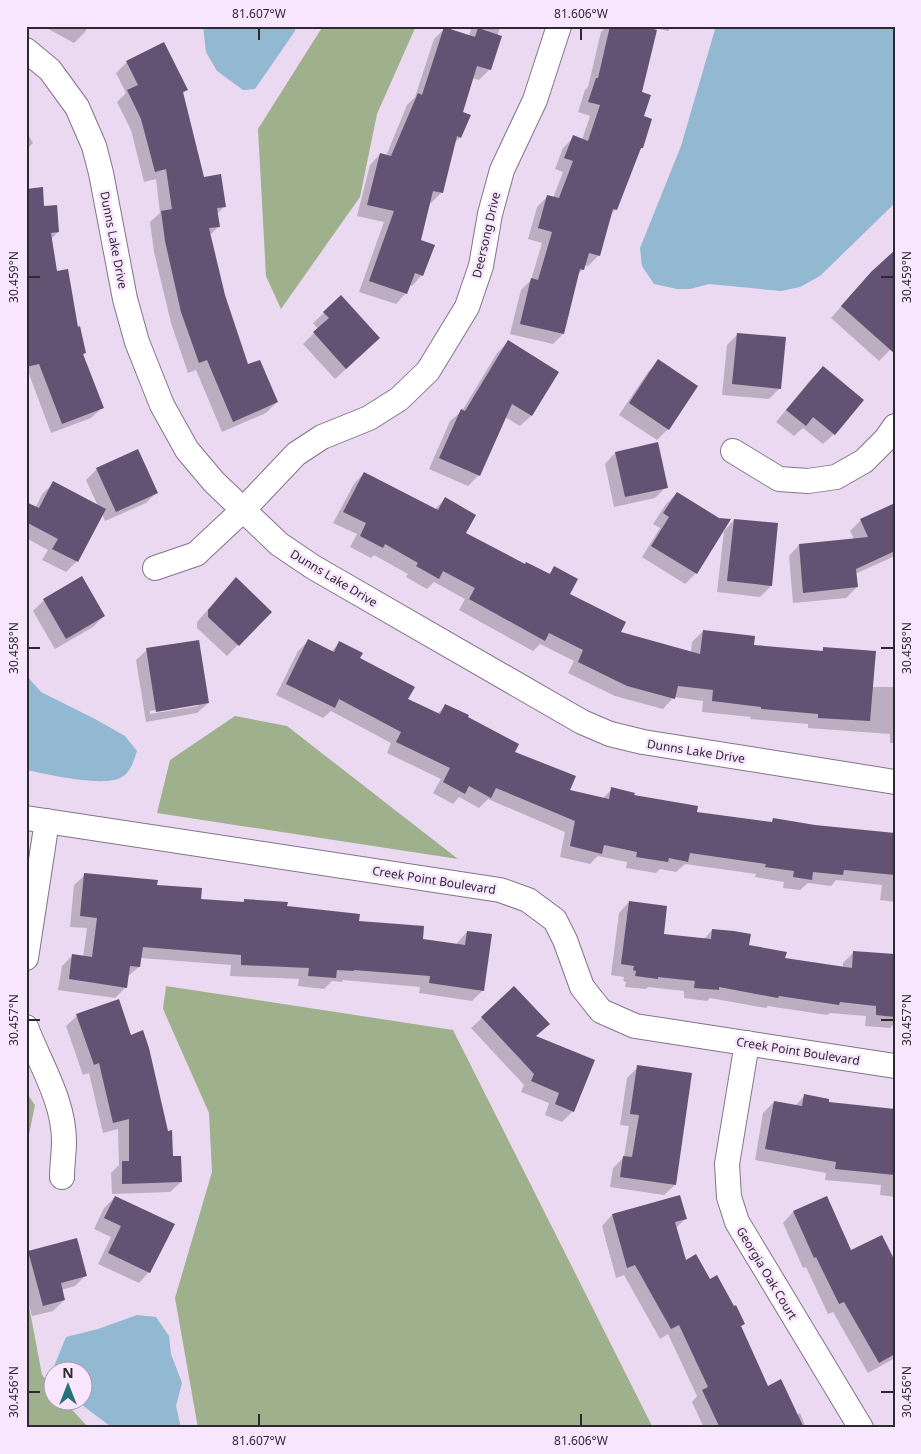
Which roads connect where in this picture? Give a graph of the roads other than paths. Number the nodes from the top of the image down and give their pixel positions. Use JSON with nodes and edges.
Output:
{"nodes":[{"id":1,"x":558,"y":26,"type":"edge"},
{"id":2,"x":26,"y":50,"type":"edge"},
{"id":3,"x":895,"y":426,"type":"edge"},
{"id":4,"x":732,"y":451,"type":"dead end"},
{"id":5,"x":243,"y":510,"type":"junction"},
{"id":6,"x":155,"y":568,"type":"dead end"},
{"id":7,"x":895,"y":782,"type":"edge"},
{"id":8,"x":36,"y":820,"type":"edge"},
{"id":9,"x":26,"y":958,"type":"edge"},
{"id":10,"x":26,"y":1027,"type":"edge"},
{"id":11,"x":747,"y":1043,"type":"junction"},
{"id":12,"x":895,"y":1066,"type":"edge"},
{"id":13,"x":62,"y":1176,"type":"dead end"},
{"id":14,"x":861,"y":1428,"type":"edge"}],
"edges":[{"from":1,"to":5,"type":"street","name":"Deersong Drive"},
{"from":2,"to":5,"type":"street","name":"Dunns Lake Drive"},
{"from":3,"to":4,"type":"street"},
{"from":5,"to":6,"type":"street","name":"Deersong Drive"},
{"from":5,"to":7,"type":"street","name":"Dunns Lake Drive"},
{"from":8,"to":9,"type":"street"},
{"from":8,"to":11,"type":"street","name":"Creek Point Boulevard"},
{"from":10,"to":13,"type":"street"},
{"from":11,"to":12,"type":"street","name":"Creek Point Boulevard"},
{"from":11,"to":14,"type":"street","name":"Georgia Oak Court"}]}
